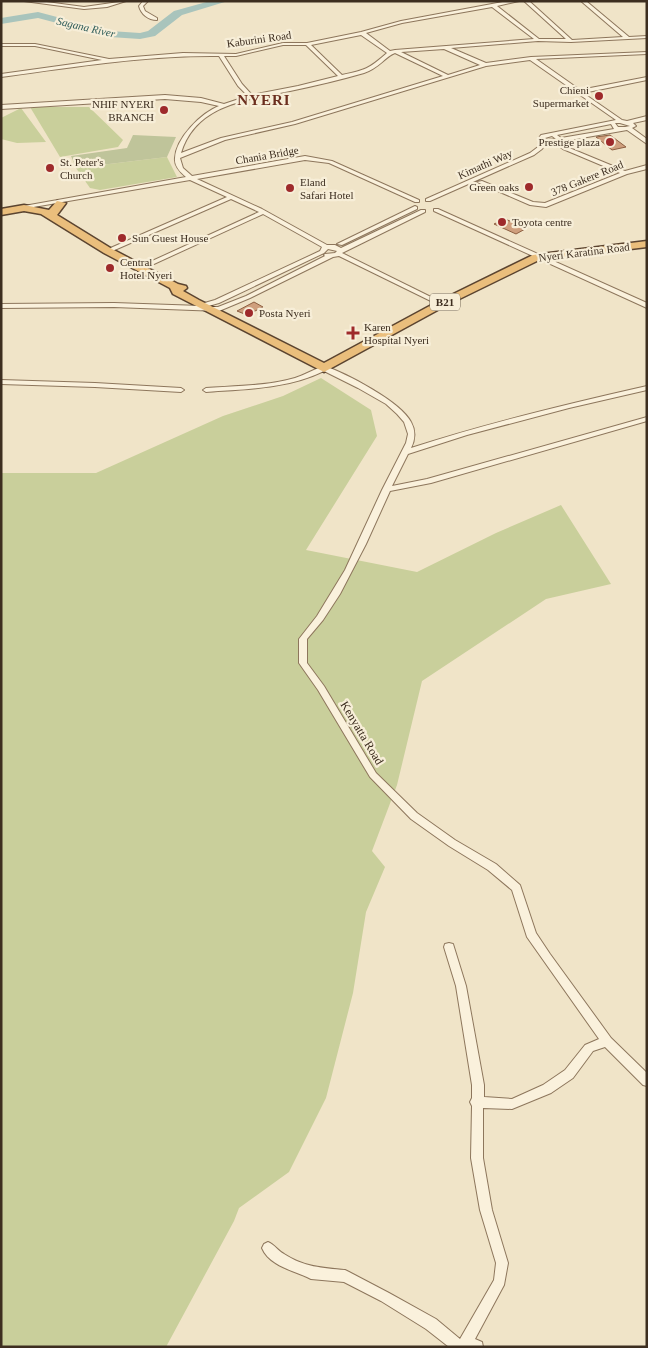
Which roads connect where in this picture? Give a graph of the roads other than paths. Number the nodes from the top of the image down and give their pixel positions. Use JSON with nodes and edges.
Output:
{"nodes":[{"id":1,"x":26,"y":1,"type":"edge"},
{"id":2,"x":124,"y":1,"type":"edge"},
{"id":3,"x":146,"y":1,"type":"edge"},
{"id":4,"x":517,"y":1,"type":"edge"},
{"id":5,"x":526,"y":1,"type":"edge"},
{"id":6,"x":583,"y":1,"type":"edge"},
{"id":7,"x":493,"y":5,"type":"junction"},
{"id":8,"x":154,"y":19,"type":"dead end"},
{"id":9,"x":362,"y":33,"type":"junction"},
{"id":10,"x":647,"y":36,"type":"edge"},
{"id":11,"x":629,"y":39,"type":"junction"},
{"id":12,"x":538,"y":40,"type":"junction"},
{"id":13,"x":571,"y":41,"type":"junction"},
{"id":14,"x":307,"y":44,"type":"junction"},
{"id":15,"x":1,"y":45,"type":"edge"},
{"id":16,"x":442,"y":46,"type":"junction"},
{"id":17,"x":392,"y":52,"type":"junction"},
{"id":18,"x":220,"y":54,"type":"junction"},
{"id":19,"x":646,"y":54,"type":"edge"},
{"id":20,"x":531,"y":58,"type":"junction"},
{"id":21,"x":110,"y":60,"type":"junction"},
{"id":22,"x":486,"y":65,"type":"junction"},
{"id":23,"x":1,"y":76,"type":"edge"},
{"id":24,"x":340,"y":76,"type":"junction"},
{"id":25,"x":446,"y":76,"type":"junction"},
{"id":26,"x":647,"y":78,"type":"edge"},
{"id":27,"x":578,"y":92,"type":"junction"},
{"id":28,"x":251,"y":97,"type":"junction"},
{"id":29,"x":224,"y":105,"type":"junction"},
{"id":30,"x":1,"y":107,"type":"edge"},
{"id":31,"x":647,"y":118,"type":"edge"},
{"id":32,"x":620,"y":121,"type":"junction"},
{"id":33,"x":628,"y":122,"type":"junction"},
{"id":34,"x":613,"y":124,"type":"junction"},
{"id":35,"x":647,"y":124,"type":"edge"},
{"id":36,"x":628,"y":128,"type":"junction"},
{"id":37,"x":553,"y":134,"type":"junction"},
{"id":38,"x":553,"y":141,"type":"junction"},
{"id":39,"x":647,"y":142,"type":"edge"},
{"id":40,"x":177,"y":157,"type":"junction"},
{"id":41,"x":647,"y":167,"type":"edge"},
{"id":42,"x":625,"y":173,"type":"junction"},
{"id":43,"x":190,"y":178,"type":"junction"},
{"id":44,"x":480,"y":182,"type":"junction"},
{"id":45,"x":114,"y":192,"type":"junction"},
{"id":46,"x":231,"y":197,"type":"junction"},
{"id":47,"x":428,"y":200,"type":"junction"},
{"id":48,"x":437,"y":202,"type":"junction"},
{"id":49,"x":61,"y":203,"type":"junction"},
{"id":50,"x":416,"y":205,"type":"junction"},
{"id":51,"x":28,"y":208,"type":"junction"},
{"id":52,"x":436,"y":210,"type":"junction"},
{"id":53,"x":263,"y":212,"type":"junction"},
{"id":54,"x":423,"y":212,"type":"junction"},
{"id":55,"x":4,"y":214,"type":"edge"},
{"id":56,"x":52,"y":215,"type":"junction"},
{"id":57,"x":68,"y":226,"type":"junction"},
{"id":58,"x":647,"y":244,"type":"edge"},
{"id":59,"x":324,"y":250,"type":"junction"},
{"id":60,"x":338,"y":250,"type":"junction"},
{"id":61,"x":108,"y":251,"type":"junction"},
{"id":62,"x":330,"y":256,"type":"junction"},
{"id":63,"x":537,"y":257,"type":"junction"},
{"id":64,"x":141,"y":268,"type":"junction"},
{"id":65,"x":441,"y":304,"type":"junction"},
{"id":66,"x":1,"y":306,"type":"edge"},
{"id":67,"x":647,"y":306,"type":"edge"},
{"id":68,"x":214,"y":309,"type":"junction"},
{"id":69,"x":324,"y":368,"type":"junction"},
{"id":70,"x":1,"y":382,"type":"edge"},
{"id":71,"x":647,"y":388,"type":"edge"},
{"id":72,"x":181,"y":390,"type":"dead end"},
{"id":73,"x":206,"y":390,"type":"dead end"},
{"id":74,"x":647,"y":419,"type":"edge"},
{"id":75,"x":404,"y":453,"type":"junction"},
{"id":76,"x":386,"y":490,"type":"junction"},
{"id":77,"x":449,"y":947,"type":"dead end"},
{"id":78,"x":606,"y":1041,"type":"junction"},
{"id":79,"x":647,"y":1081,"type":"edge"},
{"id":80,"x":476,"y":1102,"type":"junction"},
{"id":81,"x":268,"y":1248,"type":"dead end"},
{"id":82,"x":466,"y":1345,"type":"edge"}],
"edges":[{"from":1,"to":2,"type":"street"},
{"from":3,"to":8,"type":"street"},
{"from":4,"to":7,"type":"street","name":"Kaburini Road"},
{"from":5,"to":13,"type":"street"},
{"from":6,"to":11,"type":"street"},
{"from":7,"to":9,"type":"street","name":"Kaburini Road"},
{"from":7,"to":12,"type":"street"},
{"from":9,"to":14,"type":"street","name":"Kaburini Road"},
{"from":9,"to":17,"type":"street"},
{"from":10,"to":11,"type":"street"},
{"from":11,"to":13,"type":"street"},
{"from":12,"to":13,"type":"street"},
{"from":12,"to":16,"type":"street"},
{"from":14,"to":18,"type":"street","name":"Kaburini Road"},
{"from":14,"to":24,"type":"street"},
{"from":15,"to":21,"type":"street"},
{"from":16,"to":17,"type":"street"},
{"from":16,"to":22,"type":"street"},
{"from":17,"to":24,"type":"street"},
{"from":17,"to":25,"type":"street"},
{"from":18,"to":21,"type":"street","name":"Kaburini Road"},
{"from":18,"to":28,"type":"street"},
{"from":19,"to":20,"type":"street"},
{"from":20,"to":22,"type":"street"},
{"from":20,"to":27,"type":"street"},
{"from":21,"to":23,"type":"street","name":"Kaburini Road"},
{"from":22,"to":25,"type":"street"},
{"from":24,"to":28,"type":"street"},
{"from":25,"to":40,"type":"street"},
{"from":26,"to":27,"type":"street"},
{"from":27,"to":32,"type":"street"},
{"from":28,"to":29,"type":"street"},
{"from":29,"to":30,"type":"street"},
{"from":29,"to":40,"type":"street"},
{"from":31,"to":33,"type":"street"},
{"from":32,"to":33,"type":"street"},
{"from":32,"to":34,"type":"street"},
{"from":33,"to":36,"type":"street"},
{"from":34,"to":36,"type":"street"},
{"from":34,"to":37,"type":"street"},
{"from":35,"to":36,"type":"street"},
{"from":36,"to":38,"type":"street"},
{"from":36,"to":39,"type":"street"},
{"from":37,"to":38,"type":"street"},
{"from":37,"to":38,"type":"street"},
{"from":38,"to":42,"type":"street"},
{"from":38,"to":44,"type":"street","name":"Kimathi Way"},
{"from":38,"to":47,"type":"street","name":"Kimathi Way"},
{"from":40,"to":43,"type":"street"},
{"from":41,"to":42,"type":"street","name":"378 Gakere Road"},
{"from":42,"to":44,"type":"street","name":"378 Gakere Road"},
{"from":43,"to":45,"type":"street","name":"Chania Bridge"},
{"from":43,"to":46,"type":"street"},
{"from":43,"to":50,"type":"street","name":"Chania Bridge"},
{"from":44,"to":48,"type":"street","name":"Kimathi Way"},
{"from":45,"to":49,"type":"street","name":"Chania Bridge"},
{"from":45,"to":51,"type":"street","name":"Chania Bridge"},
{"from":46,"to":53,"type":"street"},
{"from":46,"to":61,"type":"street"},
{"from":47,"to":48,"type":"street"},
{"from":47,"to":50,"type":"street"},
{"from":48,"to":52,"type":"street"},
{"from":49,"to":51,"type":"street","name":"Chania Bridge"},
{"from":49,"to":56,"type":"highway"},
{"from":50,"to":54,"type":"street"},
{"from":50,"to":60,"type":"street"},
{"from":51,"to":55,"type":"highway"},
{"from":51,"to":56,"type":"highway"},
{"from":52,"to":54,"type":"street"},
{"from":52,"to":63,"type":"street"},
{"from":53,"to":59,"type":"street"},
{"from":53,"to":64,"type":"street"},
{"from":54,"to":60,"type":"street"},
{"from":55,"to":57,"type":"highway"},
{"from":56,"to":57,"type":"highway"},
{"from":57,"to":61,"type":"highway"},
{"from":58,"to":63,"type":"highway","name":"Nyeri Karatina Road","number":"B21"},
{"from":59,"to":60,"type":"street"},
{"from":59,"to":62,"type":"street"},
{"from":59,"to":68,"type":"street"},
{"from":60,"to":62,"type":"street"},
{"from":60,"to":65,"type":"street"},
{"from":61,"to":64,"type":"highway"},
{"from":62,"to":68,"type":"street"},
{"from":63,"to":65,"type":"highway","name":"Nyeri Karatina Road","number":"B21"},
{"from":63,"to":67,"type":"street"},
{"from":64,"to":68,"type":"highway"},
{"from":65,"to":69,"type":"highway","name":"Nyeri Karatina Road","number":"B21"},
{"from":66,"to":68,"type":"street"},
{"from":68,"to":69,"type":"highway"},
{"from":69,"to":73,"type":"street"},
{"from":69,"to":75,"type":"street","name":"Kenyatta Road"},
{"from":70,"to":72,"type":"street"},
{"from":71,"to":75,"type":"street"},
{"from":74,"to":76,"type":"street"},
{"from":75,"to":76,"type":"street","name":"Kenyatta Road"},
{"from":76,"to":78,"type":"street","name":"Kenyatta Road"},
{"from":77,"to":80,"type":"street"},
{"from":78,"to":79,"type":"street","name":"Kenyatta Road"},
{"from":78,"to":80,"type":"street"},
{"from":80,"to":82,"type":"street"},
{"from":81,"to":82,"type":"street"}]}
